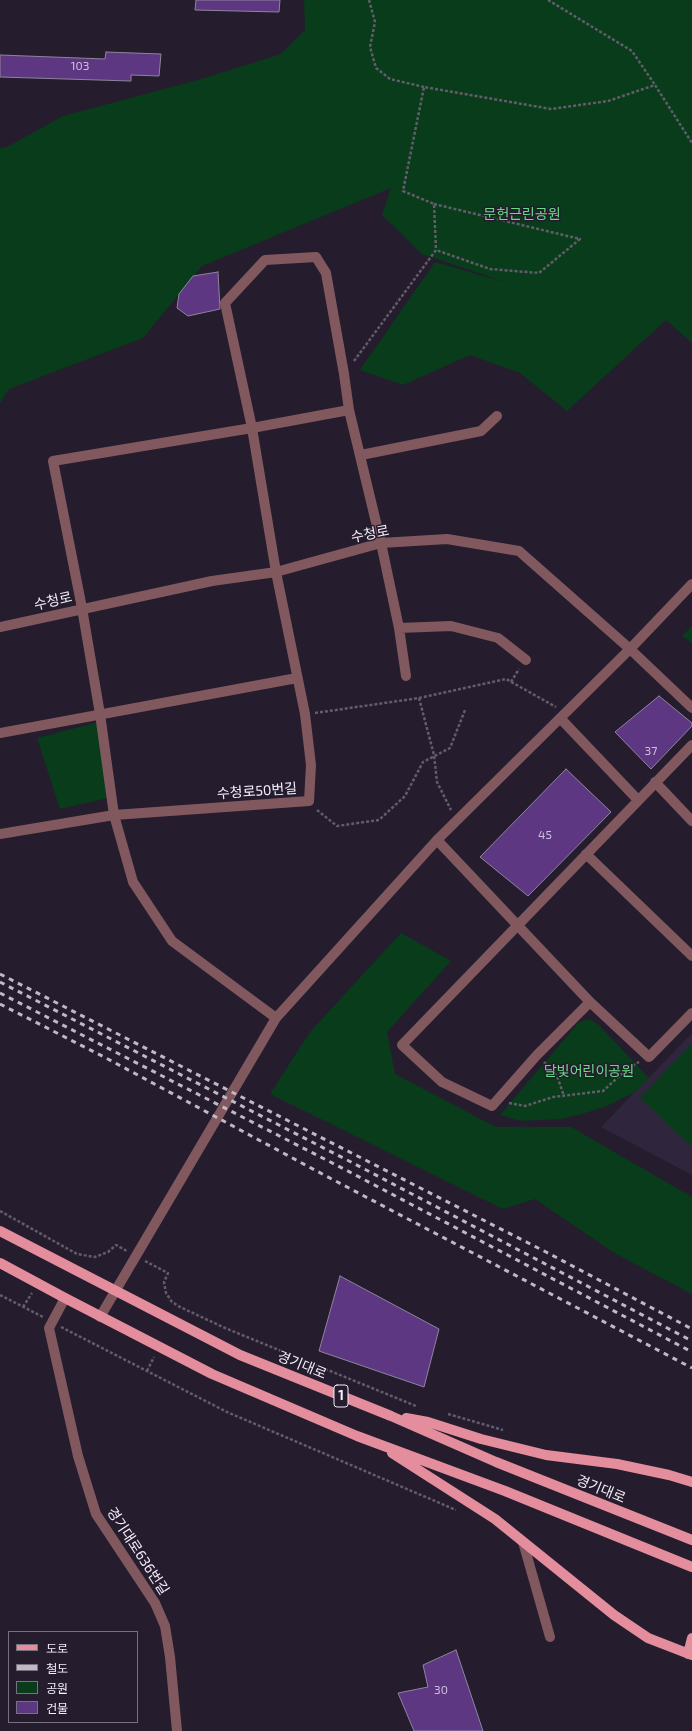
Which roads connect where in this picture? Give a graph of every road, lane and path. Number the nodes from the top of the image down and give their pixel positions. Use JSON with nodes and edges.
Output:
{"nodes":[{"id":1,"x":370,"y":0,"type":"edge"},
{"id":2,"x":548,"y":0,"type":"edge"},
{"id":3,"x":655,"y":85,"type":"junction"},
{"id":4,"x":424,"y":87,"type":"junction"},
{"id":5,"x":692,"y":143,"type":"edge"},
{"id":6,"x":434,"y":204,"type":"junction"},
{"id":7,"x":436,"y":250,"type":"junction"},
{"id":8,"x":344,"y":374,"type":"junction"},
{"id":9,"x":349,"y":410,"type":"junction"},
{"id":10,"x":497,"y":416,"type":"dead end"},
{"id":11,"x":252,"y":428,"type":"junction"},
{"id":12,"x":360,"y":456,"type":"junction"},
{"id":13,"x":381,"y":543,"type":"junction"},
{"id":14,"x":276,"y":572,"type":"junction"},
{"id":15,"x":692,"y":584,"type":"edge"},
{"id":16,"x":82,"y":608,"type":"junction"},
{"id":17,"x":0,"y":627,"type":"edge"},
{"id":18,"x":399,"y":628,"type":"junction"},
{"id":19,"x":630,"y":648,"type":"junction"},
{"id":20,"x":526,"y":660,"type":"dead end"},
{"id":21,"x":406,"y":676,"type":"dead end"},
{"id":22,"x":297,"y":678,"type":"junction"},
{"id":23,"x":419,"y":698,"type":"junction"},
{"id":24,"x":692,"y":708,"type":"edge"},
{"id":25,"x":465,"y":710,"type":"dead end"},
{"id":26,"x":100,"y":714,"type":"junction"},
{"id":27,"x":305,"y":714,"type":"junction"},
{"id":28,"x":562,"y":715,"type":"junction"},
{"id":29,"x":0,"y":733,"type":"edge"},
{"id":30,"x":692,"y":745,"type":"edge"},
{"id":31,"x":434,"y":755,"type":"junction"},
{"id":32,"x":655,"y":782,"type":"junction"},
{"id":33,"x":638,"y":800,"type":"junction"},
{"id":34,"x":309,"y":801,"type":"junction"},
{"id":35,"x":114,"y":815,"type":"junction"},
{"id":36,"x":456,"y":821,"type":"junction"},
{"id":37,"x":692,"y":821,"type":"edge"},
{"id":38,"x":0,"y":834,"type":"edge"},
{"id":39,"x":437,"y":840,"type":"junction"},
{"id":40,"x":586,"y":854,"type":"junction"},
{"id":41,"x":518,"y":925,"type":"junction"},
{"id":42,"x":692,"y":956,"type":"edge"},
{"id":43,"x":590,"y":1002,"type":"junction"},
{"id":44,"x":692,"y":1013,"type":"edge"},
{"id":45,"x":276,"y":1018,"type":"junction"},
{"id":46,"x":537,"y":1055,"type":"junction"},
{"id":47,"x":648,"y":1057,"type":"junction"},
{"id":48,"x":564,"y":1096,"type":"junction"},
{"id":49,"x":499,"y":1100,"type":"junction"},
{"id":50,"x":0,"y":1211,"type":"edge"},
{"id":51,"x":0,"y":1231,"type":"edge"},
{"id":52,"x":116,"y":1245,"type":"dead end"},
{"id":53,"x":1,"y":1265,"type":"edge"},
{"id":54,"x":168,"y":1273,"type":"dead end"},
{"id":55,"x":117,"y":1290,"type":"junction"},
{"id":56,"x":0,"y":1295,"type":"edge"},
{"id":57,"x":64,"y":1298,"type":"junction"},
{"id":58,"x":100,"y":1317,"type":"junction"},
{"id":59,"x":52,"y":1322,"type":"junction"},
{"id":60,"x":423,"y":1408,"type":"dead end"},
{"id":61,"x":442,"y":1412,"type":"dead end"},
{"id":62,"x":391,"y":1416,"type":"junction"},
{"id":63,"x":510,"y":1433,"type":"dead end"},
{"id":64,"x":377,"y":1443,"type":"junction"},
{"id":65,"x":692,"y":1482,"type":"edge"},
{"id":66,"x":460,"y":1511,"type":"dead end"},
{"id":67,"x":692,"y":1540,"type":"edge"},
{"id":68,"x":523,"y":1542,"type":"junction"},
{"id":69,"x":692,"y":1567,"type":"edge"},
{"id":70,"x":550,"y":1638,"type":"dead end"},
{"id":71,"x":692,"y":1638,"type":"edge"},
{"id":72,"x":690,"y":1654,"type":"edge"},
{"id":73,"x":177,"y":1731,"type":"edge"}],
"edges":[{"from":1,"to":4,"type":"path"},
{"from":2,"to":3,"type":"path"},
{"from":3,"to":4,"type":"path"},
{"from":3,"to":5,"type":"path"},
{"from":4,"to":6,"type":"path"},
{"from":6,"to":7,"type":"path"},
{"from":6,"to":7,"type":"path"},
{"from":7,"to":8,"type":"path"},
{"from":8,"to":9,"type":"street"},
{"from":8,"to":11,"type":"street","name":"수청로50번길"},
{"from":9,"to":11,"type":"street"},
{"from":9,"to":12,"type":"street"},
{"from":10,"to":12,"type":"street"},
{"from":11,"to":14,"type":"street","name":"수청로50번길"},
{"from":11,"to":16,"type":"street"},
{"from":12,"to":13,"type":"street"},
{"from":13,"to":14,"type":"street","name":"수청로"},
{"from":13,"to":18,"type":"street"},
{"from":13,"to":19,"type":"street","name":"수청로"},
{"from":14,"to":16,"type":"street","name":"수청로"},
{"from":14,"to":22,"type":"street","name":"수청로50번길"},
{"from":15,"to":19,"type":"street"},
{"from":16,"to":17,"type":"street","name":"수청로"},
{"from":16,"to":26,"type":"street"},
{"from":18,"to":20,"type":"street"},
{"from":18,"to":21,"type":"street"},
{"from":19,"to":24,"type":"street","name":"수청로"},
{"from":19,"to":28,"type":"street"},
{"from":22,"to":26,"type":"street"},
{"from":22,"to":27,"type":"street","name":"수청로50번길"},
{"from":23,"to":27,"type":"path"},
{"from":23,"to":28,"type":"path"},
{"from":23,"to":31,"type":"path"},
{"from":25,"to":31,"type":"path"},
{"from":26,"to":29,"type":"street"},
{"from":26,"to":35,"type":"street"},
{"from":27,"to":34,"type":"street","name":"수청로50번길"},
{"from":28,"to":33,"type":"street"},
{"from":28,"to":36,"type":"street"},
{"from":30,"to":32,"type":"street"},
{"from":31,"to":34,"type":"path"},
{"from":31,"to":36,"type":"path"},
{"from":32,"to":33,"type":"street"},
{"from":32,"to":37,"type":"street"},
{"from":33,"to":40,"type":"street"},
{"from":34,"to":35,"type":"street","name":"수청로50번길"},
{"from":35,"to":38,"type":"street","name":"수청로50번길"},
{"from":35,"to":45,"type":"street"},
{"from":36,"to":39,"type":"street"},
{"from":39,"to":41,"type":"street"},
{"from":39,"to":45,"type":"street"},
{"from":40,"to":41,"type":"street"},
{"from":40,"to":42,"type":"street"},
{"from":41,"to":43,"type":"street"},
{"from":41,"to":49,"type":"street"},
{"from":43,"to":46,"type":"street"},
{"from":43,"to":47,"type":"street"},
{"from":44,"to":47,"type":"street"},
{"from":45,"to":55,"type":"street"},
{"from":46,"to":48,"type":"path"},
{"from":46,"to":49,"type":"street"},
{"from":47,"to":48,"type":"path"},
{"from":48,"to":49,"type":"path"},
{"from":50,"to":52,"type":"path"},
{"from":51,"to":55,"type":"main road","name":"경기대로","number":"1"},
{"from":53,"to":57,"type":"main road","number":"1"},
{"from":54,"to":60,"type":"path"},
{"from":55,"to":58,"type":"street"},
{"from":55,"to":62,"type":"main road","name":"경기대로","number":"1"},
{"from":56,"to":59,"type":"path"},
{"from":57,"to":58,"type":"main road","number":"1"},
{"from":57,"to":59,"type":"street","name":"경기대로636번길"},
{"from":58,"to":64,"type":"main road","number":"1"},
{"from":59,"to":66,"type":"path"},
{"from":59,"to":73,"type":"street","name":"경기대로636번길"},
{"from":61,"to":63,"type":"path"},
{"from":62,"to":65,"type":"main road"},
{"from":62,"to":67,"type":"main road","name":"경기대로","number":"1"},
{"from":64,"to":68,"type":"main road"},
{"from":64,"to":69,"type":"main road","number":"1"},
{"from":68,"to":70,"type":"street"},
{"from":68,"to":72,"type":"main road"},
{"from":71,"to":72,"type":"main road"}]}
